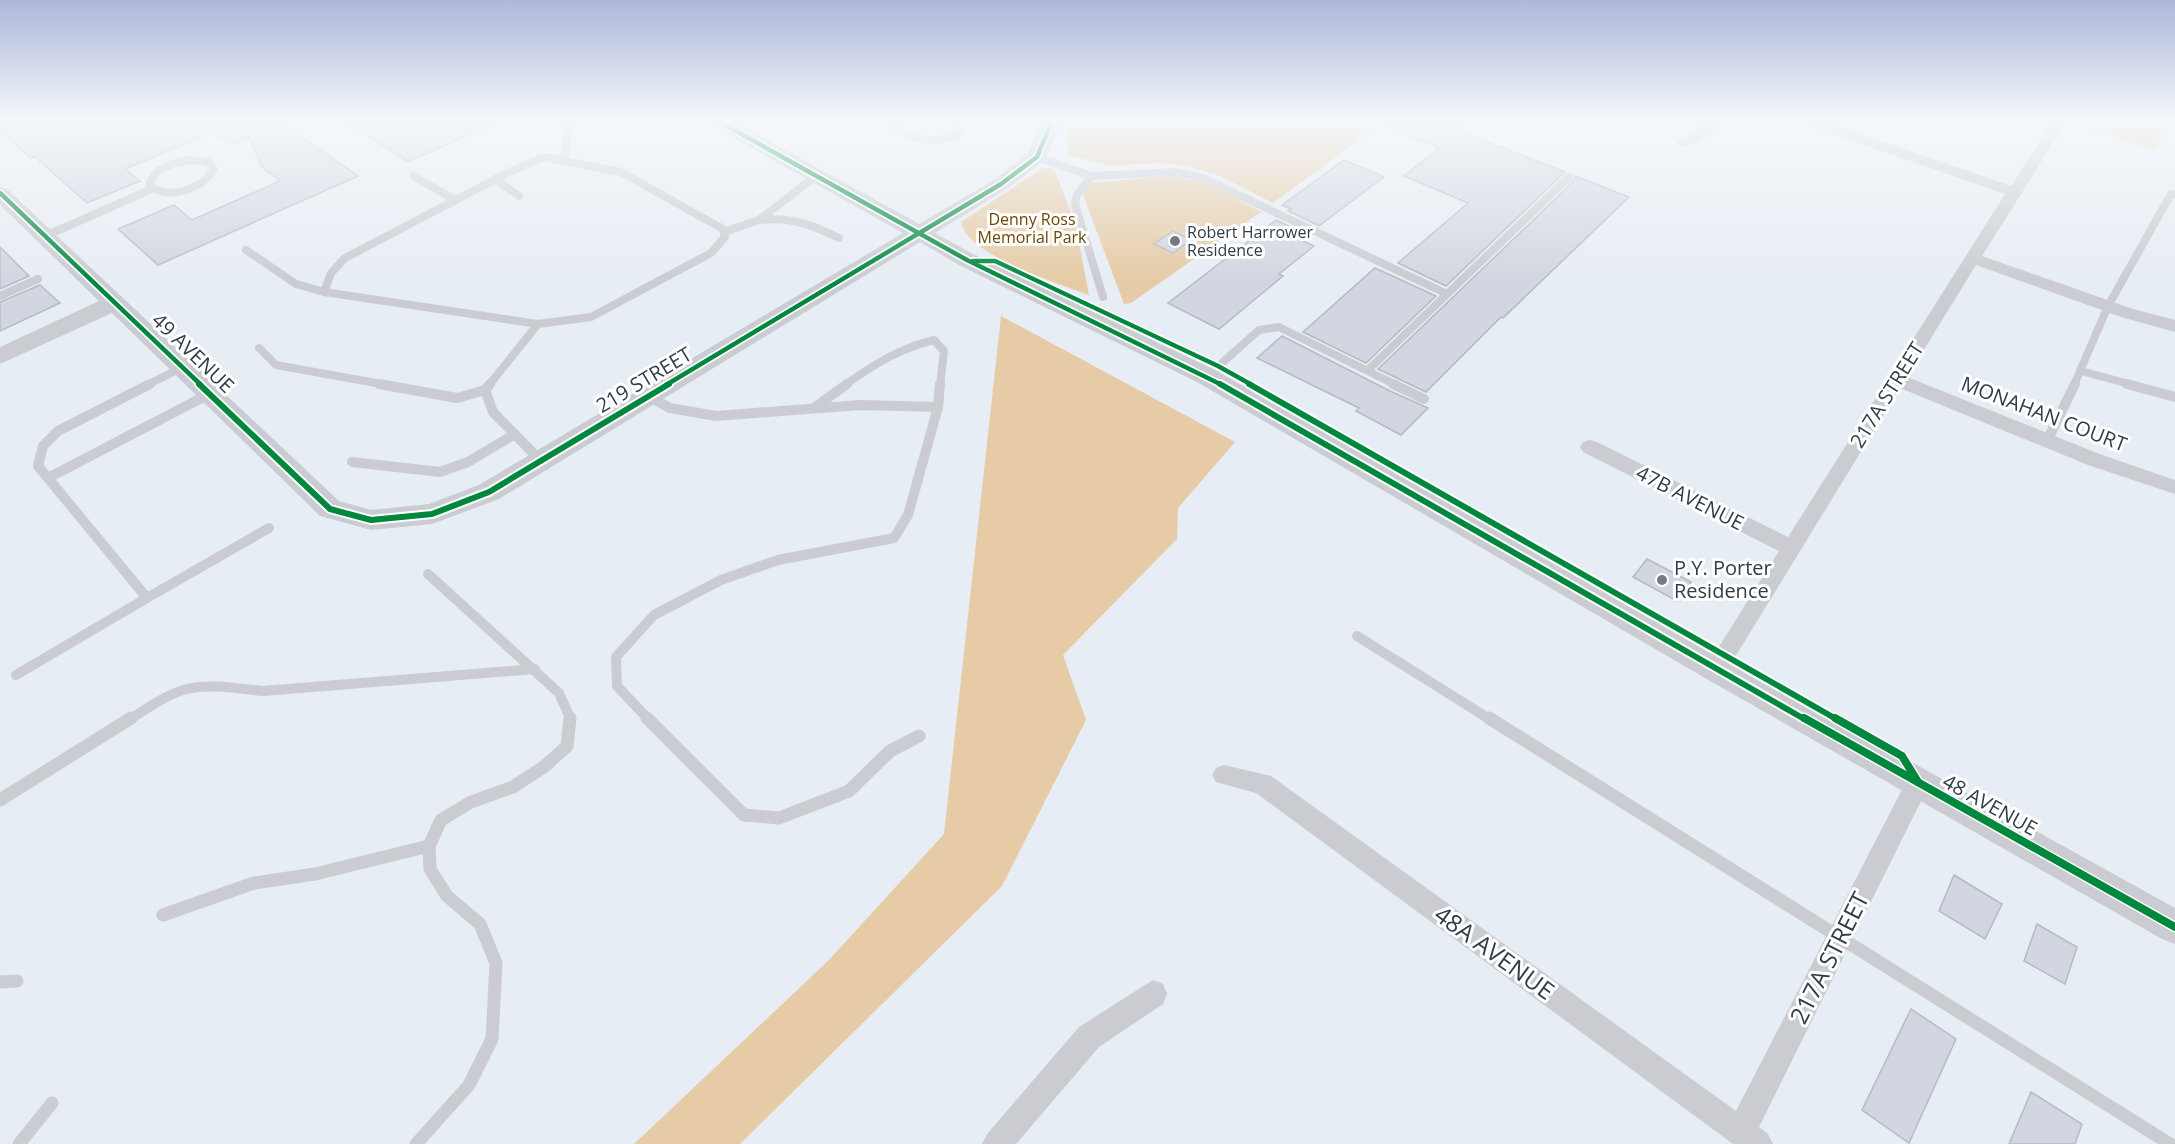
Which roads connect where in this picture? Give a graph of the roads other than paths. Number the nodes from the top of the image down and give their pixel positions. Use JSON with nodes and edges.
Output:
{"nodes":[{"id":1,"x":153,"y":174,"type":"edge"},
{"id":2,"x":212,"y":174,"type":"edge"},
{"id":3,"x":505,"y":174,"type":"edge"},
{"id":4,"x":625,"y":174,"type":"edge"},
{"id":5,"x":813,"y":174,"type":"edge"},
{"id":6,"x":1014,"y":174,"type":"edge"},
{"id":7,"x":1087,"y":174,"type":"edge"},
{"id":8,"x":1126,"y":174,"type":"edge"},
{"id":9,"x":1187,"y":174,"type":"edge"},
{"id":10,"x":1963,"y":174,"type":"edge"},
{"id":11,"x":2025,"y":174,"type":"edge"},
{"id":12,"x":414,"y":176,"type":"dead end"},
{"id":13,"x":816,"y":176,"type":"junction"},
{"id":14,"x":1092,"y":176,"type":"junction"},
{"id":15,"x":1569,"y":177,"type":"dead end"},
{"id":16,"x":495,"y":179,"type":"junction"},
{"id":17,"x":152,"y":189,"type":"junction"},
{"id":18,"x":2014,"y":192,"type":"junction"},
{"id":19,"x":0,"y":193,"type":"edge"},
{"id":20,"x":2175,"y":194,"type":"edge"},
{"id":21,"x":519,"y":196,"type":"dead end"},
{"id":22,"x":455,"y":200,"type":"junction"},
{"id":23,"x":759,"y":220,"type":"junction"},
{"id":24,"x":724,"y":232,"type":"junction"},
{"id":25,"x":921,"y":234,"type":"junction"},
{"id":26,"x":45,"y":236,"type":"junction"},
{"id":27,"x":839,"y":238,"type":"dead end"},
{"id":28,"x":246,"y":250,"type":"dead end"},
{"id":29,"x":1972,"y":258,"type":"junction"},
{"id":30,"x":38,"y":279,"type":"dead end"},
{"id":31,"x":324,"y":292,"type":"junction"},
{"id":32,"x":1447,"y":294,"type":"junction"},
{"id":33,"x":0,"y":296,"type":"edge"},
{"id":34,"x":1103,"y":297,"type":"dead end"},
{"id":35,"x":116,"y":302,"type":"junction"},
{"id":36,"x":2108,"y":306,"type":"junction"},
{"id":37,"x":538,"y":324,"type":"junction"},
{"id":38,"x":2175,"y":326,"type":"edge"},
{"id":39,"x":259,"y":348,"type":"dead end"},
{"id":40,"x":0,"y":356,"type":"edge"},
{"id":41,"x":1223,"y":362,"type":"dead end"},
{"id":42,"x":183,"y":367,"type":"junction"},
{"id":43,"x":1368,"y":370,"type":"junction"},
{"id":44,"x":2081,"y":371,"type":"junction"},
{"id":45,"x":1897,"y":380,"type":"junction"},
{"id":46,"x":485,"y":390,"type":"junction"},
{"id":47,"x":211,"y":393,"type":"junction"},
{"id":48,"x":648,"y":396,"type":"junction"},
{"id":49,"x":2175,"y":397,"type":"edge"},
{"id":50,"x":1424,"y":399,"type":"dead end"},
{"id":51,"x":938,"y":407,"type":"junction"},
{"id":52,"x":814,"y":408,"type":"junction"},
{"id":53,"x":515,"y":434,"type":"junction"},
{"id":54,"x":2047,"y":441,"type":"junction"},
{"id":55,"x":1590,"y":447,"type":"dead end"},
{"id":56,"x":541,"y":461,"type":"junction"},
{"id":57,"x":352,"y":462,"type":"dead end"},
{"id":58,"x":48,"y":478,"type":"junction"},
{"id":59,"x":2175,"y":487,"type":"edge"},
{"id":60,"x":371,"y":520,"type":"joint"},
{"id":61,"x":269,"y":528,"type":"dead end"},
{"id":62,"x":1790,"y":548,"type":"junction"},
{"id":63,"x":428,"y":574,"type":"dead end"},
{"id":64,"x":147,"y":598,"type":"junction"},
{"id":65,"x":1357,"y":636,"type":"dead end"},
{"id":66,"x":535,"y":669,"type":"junction"},
{"id":67,"x":1716,"y":669,"type":"junction"},
{"id":68,"x":16,"y":675,"type":"dead end"},
{"id":69,"x":919,"y":736,"type":"dead end"},
{"id":70,"x":1224,"y":775,"type":"dead end"},
{"id":71,"x":1918,"y":783,"type":"junction"},
{"id":72,"x":0,"y":800,"type":"edge"},
{"id":73,"x":429,"y":846,"type":"junction"},
{"id":74,"x":163,"y":915,"type":"dead end"},
{"id":75,"x":2175,"y":927,"type":"edge"},
{"id":76,"x":1840,"y":938,"type":"junction"},
{"id":77,"x":17,"y":981,"type":"dead end"},
{"id":78,"x":0,"y":982,"type":"edge"},
{"id":79,"x":1153,"y":994,"type":"dead end"},
{"id":80,"x":52,"y":1103,"type":"dead end"},
{"id":81,"x":1750,"y":1138,"type":"edge"},
{"id":82,"x":19,"y":1144,"type":"edge"},
{"id":83,"x":416,"y":1144,"type":"edge"},
{"id":84,"x":997,"y":1144,"type":"edge"},
{"id":85,"x":2170,"y":1144,"type":"edge"}],
"edges":[{"from":1,"to":17,"type":"lane"},
{"from":2,"to":17,"type":"lane"},
{"from":3,"to":16,"type":"lane"},
{"from":4,"to":24,"type":"lane"},
{"from":5,"to":13,"type":"street","name":"48 AVENUE"},
{"from":6,"to":25,"type":"street","name":"219 STREET"},
{"from":7,"to":14,"type":"lane"},
{"from":8,"to":14,"type":"lane"},
{"from":9,"to":32,"type":"lane"},
{"from":10,"to":18,"type":"street"},
{"from":11,"to":18,"type":"street","name":"217A STREET"},
{"from":12,"to":22,"type":"lane"},
{"from":13,"to":23,"type":"lane"},
{"from":13,"to":25,"type":"street","name":"48 AVENUE"},
{"from":14,"to":34,"type":"lane"},
{"from":15,"to":32,"type":"lane"},
{"from":16,"to":21,"type":"lane"},
{"from":16,"to":22,"type":"lane"},
{"from":17,"to":26,"type":"lane"},
{"from":18,"to":29,"type":"street","name":"217A STREET"},
{"from":19,"to":26,"type":"street","name":"49 AVENUE"},
{"from":20,"to":36,"type":"lane"},
{"from":22,"to":31,"type":"lane"},
{"from":23,"to":24,"type":"lane"},
{"from":23,"to":27,"type":"lane"},
{"from":24,"to":37,"type":"lane"},
{"from":25,"to":48,"type":"street","name":"219 STREET"},
{"from":25,"to":67,"type":"street","name":"48 AVENUE"},
{"from":26,"to":35,"type":"street","name":"49 AVENUE"},
{"from":28,"to":31,"type":"lane"},
{"from":29,"to":36,"type":"street"},
{"from":29,"to":45,"type":"street","name":"217A STREET"},
{"from":30,"to":33,"type":"lane"},
{"from":31,"to":37,"type":"lane"},
{"from":32,"to":43,"type":"lane"},
{"from":35,"to":40,"type":"street"},
{"from":35,"to":42,"type":"street","name":"49 AVENUE"},
{"from":36,"to":38,"type":"street"},
{"from":36,"to":44,"type":"lane"},
{"from":37,"to":46,"type":"lane"},
{"from":39,"to":46,"type":"lane"},
{"from":41,"to":43,"type":"lane"},
{"from":42,"to":47,"type":"street","name":"49 AVENUE"},
{"from":42,"to":58,"type":"lane"},
{"from":43,"to":50,"type":"lane"},
{"from":44,"to":49,"type":"lane"},
{"from":44,"to":54,"type":"lane"},
{"from":45,"to":54,"type":"street","name":"MONAHAN COURT"},
{"from":45,"to":62,"type":"street","name":"217A STREET"},
{"from":46,"to":53,"type":"lane"},
{"from":47,"to":58,"type":"lane"},
{"from":47,"to":60,"type":"street","name":"49 AVENUE"},
{"from":48,"to":52,"type":"lane"},
{"from":48,"to":56,"type":"street","name":"219 STREET"},
{"from":51,"to":52,"type":"lane"},
{"from":51,"to":52,"type":"lane"},
{"from":51,"to":69,"type":"lane"},
{"from":53,"to":56,"type":"lane"},
{"from":53,"to":57,"type":"lane"},
{"from":54,"to":59,"type":"street","name":"MONAHAN COURT"},
{"from":55,"to":62,"type":"street","name":"47B AVENUE"},
{"from":56,"to":60,"type":"street","name":"219 STREET"},
{"from":58,"to":64,"type":"lane"},
{"from":61,"to":64,"type":"lane"},
{"from":62,"to":67,"type":"street","name":"217A STREET"},
{"from":63,"to":66,"type":"lane"},
{"from":64,"to":68,"type":"lane"},
{"from":65,"to":76,"type":"lane"},
{"from":66,"to":72,"type":"lane"},
{"from":66,"to":73,"type":"lane"},
{"from":67,"to":71,"type":"street","name":"48 AVENUE"},
{"from":70,"to":81,"type":"street","name":"48A AVENUE"},
{"from":71,"to":75,"type":"street","name":"48 AVENUE"},
{"from":71,"to":76,"type":"street","name":"217A STREET"},
{"from":73,"to":74,"type":"lane"},
{"from":73,"to":83,"type":"lane"},
{"from":76,"to":81,"type":"street","name":"217A STREET"},
{"from":76,"to":85,"type":"lane"},
{"from":77,"to":78,"type":"lane"},
{"from":79,"to":84,"type":"street"},
{"from":80,"to":82,"type":"lane"}]}
